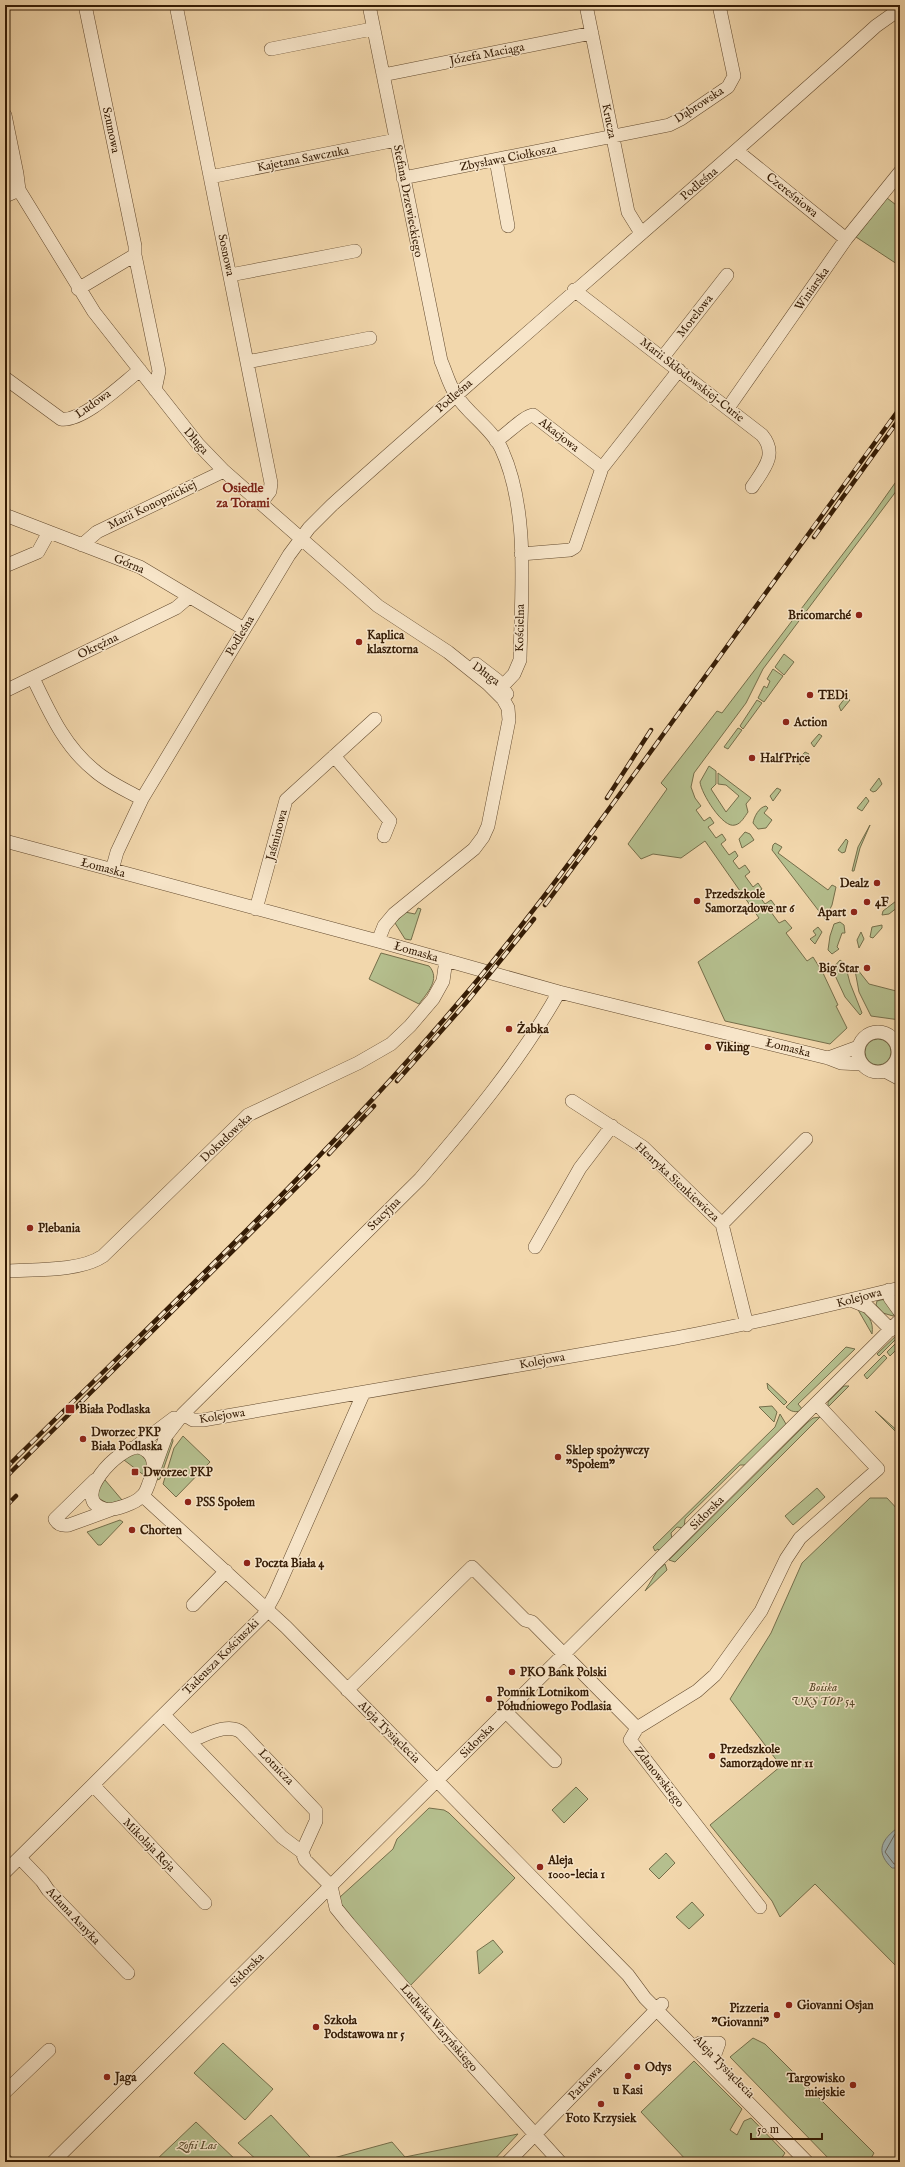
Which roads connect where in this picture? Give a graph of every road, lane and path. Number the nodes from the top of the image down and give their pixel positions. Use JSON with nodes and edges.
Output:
{"nodes":[{"id":1,"x":85,"y":5,"type":"edge"},
{"id":2,"x":176,"y":5,"type":"edge"},
{"id":3,"x":368,"y":5,"type":"edge"},
{"id":4,"x":586,"y":5,"type":"edge"},
{"id":5,"x":722,"y":6,"type":"edge"},
{"id":6,"x":900,"y":8,"type":"edge"},
{"id":7,"x":372,"y":29,"type":"junction"},
{"id":8,"x":592,"y":33,"type":"junction"},
{"id":9,"x":271,"y":49,"type":"dead end"},
{"id":10,"x":383,"y":75,"type":"junction"},
{"id":11,"x":5,"y":115,"type":"edge"},
{"id":12,"x":612,"y":137,"type":"junction"},
{"id":13,"x":396,"y":140,"type":"junction"},
{"id":14,"x":737,"y":151,"type":"junction"},
{"id":15,"x":496,"y":160,"type":"junction"},
{"id":16,"x":900,"y":172,"type":"edge"},
{"id":17,"x":5,"y":173,"type":"edge"},
{"id":18,"x":210,"y":177,"type":"junction"},
{"id":19,"x":403,"y":178,"type":"junction"},
{"id":20,"x":19,"y":190,"type":"junction"},
{"id":21,"x":5,"y":196,"type":"edge"},
{"id":22,"x":508,"y":226,"type":"dead end"},
{"id":23,"x":641,"y":233,"type":"junction"},
{"id":24,"x":846,"y":239,"type":"junction"},
{"id":25,"x":355,"y":251,"type":"dead end"},
{"id":26,"x":135,"y":255,"type":"junction"},
{"id":27,"x":230,"y":275,"type":"junction"},
{"id":28,"x":727,"y":275,"type":"dead end"},
{"id":29,"x":78,"y":289,"type":"junction"},
{"id":30,"x":574,"y":290,"type":"junction"},
{"id":31,"x":370,"y":338,"type":"dead end"},
{"id":32,"x":663,"y":357,"type":"junction"},
{"id":33,"x":247,"y":362,"type":"junction"},
{"id":34,"x":140,"y":370,"type":"junction"},
{"id":35,"x":679,"y":370,"type":"junction"},
{"id":36,"x":5,"y":378,"type":"edge"},
{"id":37,"x":154,"y":390,"type":"junction"},
{"id":38,"x":456,"y":395,"type":"junction"},
{"id":39,"x":728,"y":408,"type":"junction"},
{"id":40,"x":496,"y":441,"type":"junction"},
{"id":41,"x":602,"y":468,"type":"junction"},
{"id":42,"x":224,"y":471,"type":"junction"},
{"id":43,"x":752,"y":487,"type":"dead end"},
{"id":44,"x":261,"y":503,"type":"junction"},
{"id":45,"x":5,"y":515,"type":"edge"},
{"id":46,"x":49,"y":532,"type":"junction"},
{"id":47,"x":301,"y":538,"type":"junction"},
{"id":48,"x":82,"y":545,"type":"junction"},
{"id":49,"x":521,"y":554,"type":"junction"},
{"id":50,"x":5,"y":566,"type":"edge"},
{"id":51,"x":189,"y":597,"type":"junction"},
{"id":52,"x":244,"y":629,"type":"junction"},
{"id":53,"x":32,"y":678,"type":"junction"},
{"id":54,"x":500,"y":689,"type":"junction"},
{"id":55,"x":5,"y":691,"type":"edge"},
{"id":56,"x":375,"y":719,"type":"dead end"},
{"id":57,"x":334,"y":756,"type":"junction"},
{"id":58,"x":142,"y":799,"type":"junction"},
{"id":59,"x":384,"y":836,"type":"dead end"},
{"id":60,"x":5,"y":841,"type":"edge"},
{"id":61,"x":112,"y":870,"type":"junction"},
{"id":62,"x":256,"y":909,"type":"junction"},
{"id":63,"x":378,"y":940,"type":"junction"},
{"id":64,"x":446,"y":960,"type":"junction"},
{"id":65,"x":558,"y":992,"type":"junction"},
{"id":66,"x":858,"y":1047,"type":"junction"},
{"id":67,"x":897,"y":1047,"type":"edge"},
{"id":68,"x":828,"y":1058,"type":"junction"},
{"id":69,"x":862,"y":1064,"type":"junction"},
{"id":70,"x":885,"y":1071,"type":"junction"},
{"id":71,"x":900,"y":1079,"type":"edge"},
{"id":72,"x":572,"y":1101,"type":"dead end"},
{"id":73,"x":612,"y":1126,"type":"junction"},
{"id":74,"x":806,"y":1139,"type":"dead end"},
{"id":75,"x":722,"y":1224,"type":"junction"},
{"id":76,"x":535,"y":1247,"type":"dead end"},
{"id":77,"x":5,"y":1271,"type":"edge"},
{"id":78,"x":894,"y":1289,"type":"edge"},
{"id":79,"x":852,"y":1301,"type":"junction"},
{"id":80,"x":900,"y":1312,"type":"edge"},
{"id":81,"x":747,"y":1325,"type":"junction"},
{"id":82,"x":896,"y":1325,"type":"edge"},
{"id":83,"x":364,"y":1392,"type":"junction"},
{"id":84,"x":817,"y":1404,"type":"junction"},
{"id":85,"x":183,"y":1414,"type":"junction"},
{"id":86,"x":134,"y":1448,"type":"junction"},
{"id":87,"x":153,"y":1472,"type":"junction"},
{"id":88,"x":96,"y":1480,"type":"junction"},
{"id":89,"x":143,"y":1496,"type":"junction"},
{"id":90,"x":113,"y":1509,"type":"junction"},
{"id":91,"x":226,"y":1571,"type":"junction"},
{"id":92,"x":193,"y":1604,"type":"dead end"},
{"id":93,"x":267,"y":1610,"type":"junction"},
{"id":94,"x":564,"y":1655,"type":"junction"},
{"id":95,"x":347,"y":1690,"type":"junction"},
{"id":96,"x":506,"y":1712,"type":"junction"},
{"id":97,"x":164,"y":1714,"type":"junction"},
{"id":98,"x":637,"y":1728,"type":"junction"},
{"id":99,"x":190,"y":1741,"type":"junction"},
{"id":100,"x":555,"y":1761,"type":"dead end"},
{"id":101,"x":437,"y":1781,"type":"junction"},
{"id":102,"x":93,"y":1785,"type":"junction"},
{"id":103,"x":302,"y":1852,"type":"junction"},
{"id":104,"x":20,"y":1858,"type":"junction"},
{"id":105,"x":5,"y":1872,"type":"edge"},
{"id":106,"x":331,"y":1886,"type":"junction"},
{"id":107,"x":205,"y":1903,"type":"dead end"},
{"id":108,"x":760,"y":1907,"type":"dead end"},
{"id":109,"x":128,"y":1973,"type":"dead end"},
{"id":110,"x":659,"y":2006,"type":"junction"},
{"id":111,"x":700,"y":2043,"type":"junction"},
{"id":112,"x":48,"y":2050,"type":"dead end"},
{"id":113,"x":713,"y":2062,"type":"junction"},
{"id":114,"x":5,"y":2092,"type":"edge"},
{"id":115,"x":534,"y":2135,"type":"junction"},
{"id":116,"x":53,"y":2162,"type":"edge"},
{"id":117,"x":508,"y":2162,"type":"edge"},
{"id":118,"x":560,"y":2162,"type":"edge"},
{"id":119,"x":807,"y":2162,"type":"edge"},
{"id":120,"x":817,"y":2162,"type":"edge"}],
"edges":[{"from":1,"to":26,"type":"street","name":"Szumowa"},
{"from":2,"to":18,"type":"street","name":"Sosnowa"},
{"from":3,"to":7,"type":"street","name":"Stefana Drzewieckiego"},
{"from":4,"to":8,"type":"street","name":"Krucza"},
{"from":5,"to":12,"type":"street","name":"Dąbrowska"},
{"from":6,"to":14,"type":"street","name":"Podleśna"},
{"from":7,"to":9,"type":"street"},
{"from":7,"to":10,"type":"street","name":"Stefana Drzewieckiego"},
{"from":8,"to":10,"type":"street","name":"Józefa Maciąga"},
{"from":8,"to":12,"type":"street","name":"Krucza"},
{"from":10,"to":13,"type":"street","name":"Stefana Drzewieckiego"},
{"from":11,"to":20,"type":"street"},
{"from":12,"to":15,"type":"street","name":"Zbysława Ciołkosza"},
{"from":12,"to":23,"type":"street","name":"Krucza"},
{"from":13,"to":18,"type":"street","name":"Kajetana Sawczuka"},
{"from":13,"to":19,"type":"street","name":"Stefana Drzewieckiego"},
{"from":14,"to":23,"type":"street","name":"Podleśna"},
{"from":14,"to":24,"type":"street","name":"Czereśniowa"},
{"from":15,"to":19,"type":"street","name":"Zbysława Ciołkosza"},
{"from":15,"to":22,"type":"street"},
{"from":16,"to":24,"type":"street","name":"Winiarska"},
{"from":17,"to":20,"type":"street","name":"Długa"},
{"from":18,"to":27,"type":"street","name":"Sosnowa"},
{"from":19,"to":38,"type":"street","name":"Stefana Drzewieckiego"},
{"from":20,"to":21,"type":"street"},
{"from":20,"to":29,"type":"street","name":"Długa"},
{"from":23,"to":30,"type":"street","name":"Podleśna"},
{"from":24,"to":39,"type":"street","name":"Winiarska"},
{"from":25,"to":27,"type":"street"},
{"from":26,"to":29,"type":"street"},
{"from":26,"to":37,"type":"street","name":"Szumowa"},
{"from":27,"to":33,"type":"street","name":"Sosnowa"},
{"from":28,"to":32,"type":"street","name":"Morelowa"},
{"from":29,"to":34,"type":"street","name":"Długa"},
{"from":30,"to":32,"type":"street","name":"Marii Skłodowskiej-Curie"},
{"from":30,"to":38,"type":"street","name":"Podleśna"},
{"from":31,"to":33,"type":"street"},
{"from":32,"to":35,"type":"street","name":"Marii Skłodowskiej-Curie"},
{"from":33,"to":44,"type":"street","name":"Sosnowa"},
{"from":34,"to":36,"type":"street","name":"Ludowa"},
{"from":34,"to":37,"type":"street","name":"Długa"},
{"from":35,"to":39,"type":"street","name":"Marii Skłodowskiej-Curie"},
{"from":35,"to":41,"type":"street"},
{"from":37,"to":42,"type":"street","name":"Długa"},
{"from":38,"to":40,"type":"street","name":"Kościelna"},
{"from":38,"to":47,"type":"street","name":"Podleśna"},
{"from":39,"to":43,"type":"street","name":"Marii Skłodowskiej-Curie"},
{"from":40,"to":41,"type":"street","name":"Akacjowa"},
{"from":40,"to":49,"type":"street","name":"Kościelna"},
{"from":41,"to":49,"type":"street"},
{"from":42,"to":44,"type":"street","name":"Długa"},
{"from":42,"to":48,"type":"street","name":"Marii Konopnickiej"},
{"from":44,"to":47,"type":"street","name":"Długa"},
{"from":45,"to":46,"type":"street","name":"Górna"},
{"from":46,"to":48,"type":"street","name":"Górna"},
{"from":46,"to":50,"type":"street"},
{"from":47,"to":52,"type":"street","name":"Podleśna"},
{"from":47,"to":54,"type":"street","name":"Długa"},
{"from":48,"to":51,"type":"street","name":"Górna"},
{"from":49,"to":54,"type":"street","name":"Kościelna"},
{"from":51,"to":52,"type":"street","name":"Górna"},
{"from":51,"to":53,"type":"street","name":"Okrężna"},
{"from":52,"to":58,"type":"street","name":"Podleśna"},
{"from":53,"to":55,"type":"street","name":"Okrężna"},
{"from":53,"to":58,"type":"street"},
{"from":54,"to":63,"type":"street","name":"Długa"},
{"from":56,"to":57,"type":"street","name":"Jaśminowa"},
{"from":57,"to":59,"type":"street"},
{"from":57,"to":62,"type":"street","name":"Jaśminowa"},
{"from":58,"to":61,"type":"street","name":"Podleśna"},
{"from":60,"to":61,"type":"street","name":"Łomaska"},
{"from":61,"to":62,"type":"street","name":"Łomaska"},
{"from":62,"to":63,"type":"street","name":"Łomaska"},
{"from":63,"to":64,"type":"street","name":"Łomaska"},
{"from":64,"to":65,"type":"street","name":"Łomaska"},
{"from":64,"to":77,"type":"street","name":"Dokudowska"},
{"from":65,"to":68,"type":"street","name":"Łomaska"},
{"from":65,"to":85,"type":"street","name":"Stacyjna"},
{"from":66,"to":67,"type":"street"},
{"from":66,"to":68,"type":"street"},
{"from":66,"to":69,"type":"street"},
{"from":67,"to":70,"type":"street"},
{"from":68,"to":69,"type":"street","name":"Łomaska"},
{"from":69,"to":70,"type":"street"},
{"from":70,"to":71,"type":"street"},
{"from":72,"to":73,"type":"street","name":"Henryka Sienkiewicza"},
{"from":73,"to":75,"type":"street","name":"Henryka Sienkiewicza"},
{"from":73,"to":76,"type":"street"},
{"from":74,"to":75,"type":"street","name":"Henryka Sienkiewicza"},
{"from":75,"to":81,"type":"street","name":"Henryka Sienkiewicza"},
{"from":78,"to":79,"type":"street","name":"Kolejowa"},
{"from":78,"to":80,"type":"street"},
{"from":79,"to":81,"type":"street","name":"Kolejowa"},
{"from":79,"to":82,"type":"street"},
{"from":81,"to":83,"type":"street","name":"Kolejowa"},
{"from":82,"to":84,"type":"street","name":"Sidorska"},
{"from":83,"to":85,"type":"street","name":"Kolejowa"},
{"from":83,"to":93,"type":"street","name":"Tadeusza Kościuszki"},
{"from":84,"to":94,"type":"street","name":"Sidorska"},
{"from":84,"to":98,"type":"street"},
{"from":85,"to":86,"type":"street","name":"Stacyjna"},
{"from":85,"to":87,"type":"street","name":"Stacyjna"},
{"from":86,"to":87,"type":"street"},
{"from":86,"to":88,"type":"street"},
{"from":87,"to":89,"type":"street"},
{"from":88,"to":90,"type":"street"},
{"from":88,"to":90,"type":"street"},
{"from":89,"to":90,"type":"street"},
{"from":89,"to":91,"type":"street","name":"Aleja Tysiąclecia"},
{"from":91,"to":92,"type":"street"},
{"from":91,"to":93,"type":"street","name":"Aleja Tysiąclecia"},
{"from":93,"to":95,"type":"street","name":"Aleja Tysiąclecia"},
{"from":93,"to":97,"type":"street","name":"Tadeusza Kościuszki"},
{"from":94,"to":95,"type":"street","name":"Zdanowskiego"},
{"from":94,"to":96,"type":"street","name":"Sidorska"},
{"from":94,"to":98,"type":"street","name":"Zdanowskiego"},
{"from":95,"to":101,"type":"street","name":"Aleja Tysiąclecia"},
{"from":96,"to":100,"type":"street"},
{"from":96,"to":101,"type":"street","name":"Sidorska"},
{"from":97,"to":99,"type":"street"},
{"from":97,"to":102,"type":"street","name":"Tadeusza Kościuszki"},
{"from":98,"to":108,"type":"street","name":"Zdanowskiego"},
{"from":99,"to":103,"type":"street"},
{"from":99,"to":103,"type":"street","name":"Lotnicza"},
{"from":101,"to":106,"type":"street","name":"Sidorska"},
{"from":101,"to":110,"type":"street","name":"Aleja Tysiąclecia"},
{"from":102,"to":104,"type":"street","name":"Tadeusza Kościuszki"},
{"from":102,"to":107,"type":"street","name":"Mikołaja Reja"},
{"from":103,"to":106,"type":"street"},
{"from":104,"to":105,"type":"street","name":"Tadeusza Kościuszki"},
{"from":104,"to":109,"type":"street","name":"Adama Asnyka"},
{"from":106,"to":115,"type":"street","name":"Ludwika Waryńskiego"},
{"from":106,"to":116,"type":"street","name":"Sidorska"},
{"from":110,"to":111,"type":"street","name":"Aleja Tysiąclecia"},
{"from":110,"to":113,"type":"street","name":"Aleja Tysiąclecia"},
{"from":110,"to":115,"type":"street","name":"Parkowa"},
{"from":111,"to":113,"type":"street","name":"Aleja Tysiąclecia"},
{"from":111,"to":113,"type":"street"},
{"from":112,"to":114,"type":"street"},
{"from":113,"to":119,"type":"street","name":"Aleja Tysiąclecia"},
{"from":113,"to":120,"type":"street","name":"Aleja Tysiąclecia"},
{"from":115,"to":117,"type":"street","name":"Parkowa"},
{"from":115,"to":118,"type":"street","name":"Ludwika Waryńskiego"}]}
